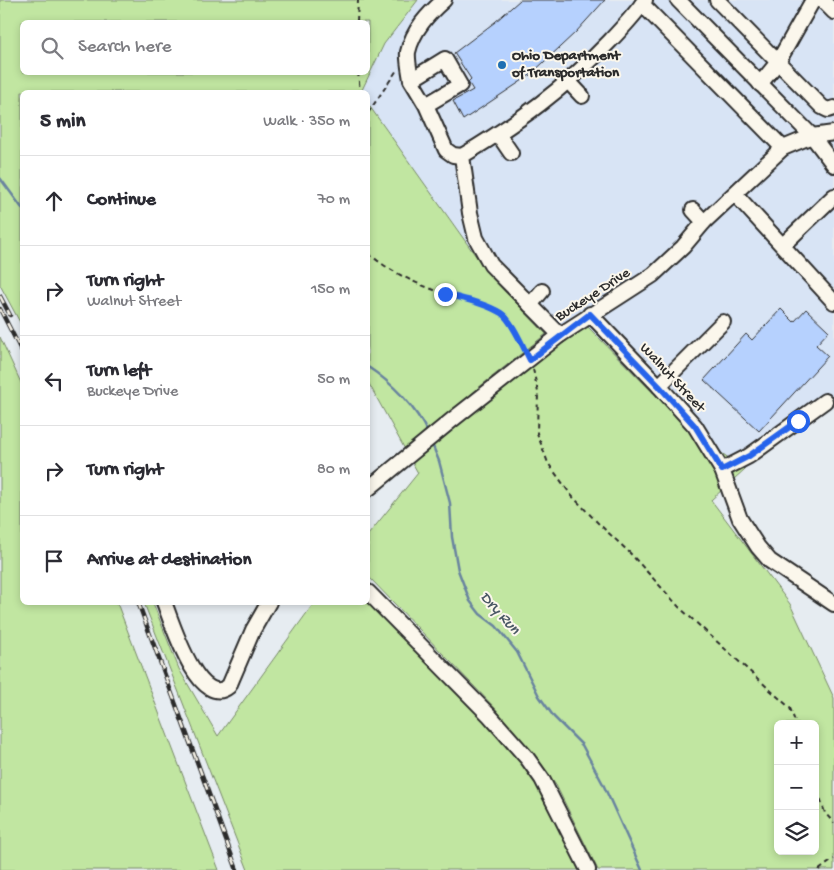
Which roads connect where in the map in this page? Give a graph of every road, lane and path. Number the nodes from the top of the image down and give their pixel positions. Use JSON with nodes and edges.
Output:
{"nodes":[{"id":1,"x":358,"y":0,"type":"edge"},
{"id":2,"x":444,"y":0,"type":"edge"},
{"id":3,"x":678,"y":0,"type":"edge"},
{"id":4,"x":717,"y":0,"type":"edge"},
{"id":5,"x":813,"y":0,"type":"edge"},
{"id":6,"x":822,"y":0,"type":"edge"},
{"id":7,"x":644,"y":2,"type":"edge"},
{"id":8,"x":834,"y":12,"type":"edge"},
{"id":9,"x":357,"y":20,"type":"edge"},
{"id":10,"x":778,"y":62,"type":"junction"},
{"id":11,"x":398,"y":68,"type":"dead end"},
{"id":12,"x":358,"y":75,"type":"edge"},
{"id":13,"x":412,"y":80,"type":"junction"},
{"id":14,"x":568,"y":82,"type":"junction"},
{"id":15,"x":760,"y":84,"type":"junction"},
{"id":16,"x":360,"y":90,"type":"edge"},
{"id":17,"x":582,"y":96,"type":"dead end"},
{"id":18,"x":426,"y":105,"type":"junction"},
{"id":19,"x":834,"y":108,"type":"edge"},
{"id":20,"x":370,"y":110,"type":"edge"},
{"id":21,"x":834,"y":133,"type":"edge"},
{"id":22,"x":498,"y":134,"type":"junction"},
{"id":23,"x":812,"y":136,"type":"junction"},
{"id":24,"x":784,"y":148,"type":"junction"},
{"id":25,"x":511,"y":153,"type":"dead end"},
{"id":26,"x":462,"y":156,"type":"junction"},
{"id":27,"x":834,"y":165,"type":"edge"},
{"id":28,"x":734,"y":194,"type":"junction"},
{"id":29,"x":834,"y":196,"type":"edge"},
{"id":30,"x":693,"y":210,"type":"dead end"},
{"id":31,"x":704,"y":222,"type":"junction"},
{"id":32,"x":783,"y":245,"type":"junction"},
{"id":33,"x":370,"y":254,"type":"edge"},
{"id":34,"x":542,"y":291,"type":"dead end"},
{"id":35,"x":834,"y":302,"type":"edge"},
{"id":36,"x":530,"y":305,"type":"junction"},
{"id":37,"x":590,"y":314,"type":"junction"},
{"id":38,"x":723,"y":322,"type":"dead end"},
{"id":39,"x":560,"y":335,"type":"junction"},
{"id":40,"x":530,"y":360,"type":"junction"},
{"id":41,"x":659,"y":386,"type":"junction"},
{"id":42,"x":825,"y":401,"type":"dead end"},
{"id":43,"x":722,"y":470,"type":"junction"},
{"id":44,"x":370,"y":487,"type":"edge"},
{"id":45,"x":370,"y":594,"type":"edge"},
{"id":46,"x":834,"y":604,"type":"edge"},
{"id":47,"x":165,"y":605,"type":"edge"},
{"id":48,"x":267,"y":605,"type":"edge"},
{"id":49,"x":794,"y":720,"type":"edge"},
{"id":50,"x":819,"y":794,"type":"edge"},
{"id":51,"x":834,"y":823,"type":"edge"},
{"id":52,"x":834,"y":859,"type":"edge"},
{"id":53,"x":588,"y":870,"type":"edge"},
{"id":54,"x":819,"y":870,"type":"edge"}],
"edges":[{"from":1,"to":9,"type":"path"},
{"from":2,"to":13,"type":"lane"},
{"from":3,"to":15,"type":"lane"},
{"from":4,"to":10,"type":"lane"},
{"from":5,"to":10,"type":"lane"},
{"from":6,"to":8,"type":"lane"},
{"from":7,"to":14,"type":"lane"},
{"from":7,"to":24,"type":"lane"},
{"from":10,"to":15,"type":"lane"},
{"from":10,"to":19,"type":"lane"},
{"from":11,"to":20,"type":"path"},
{"from":12,"to":16,"type":"path"},
{"from":13,"to":18,"type":"lane"},
{"from":13,"to":18,"type":"lane"},
{"from":14,"to":17,"type":"lane"},
{"from":14,"to":22,"type":"lane"},
{"from":15,"to":23,"type":"lane"},
{"from":18,"to":26,"type":"lane"},
{"from":21,"to":23,"type":"lane","name":"Buckeye Drive"},
{"from":22,"to":25,"type":"lane"},
{"from":22,"to":26,"type":"lane"},
{"from":23,"to":24,"type":"lane","name":"Buckeye Drive"},
{"from":23,"to":27,"type":"lane"},
{"from":24,"to":28,"type":"lane","name":"Buckeye Drive"},
{"from":26,"to":36,"type":"lane"},
{"from":28,"to":31,"type":"lane","name":"Buckeye Drive"},
{"from":28,"to":32,"type":"lane"},
{"from":29,"to":32,"type":"lane"},
{"from":30,"to":31,"type":"lane"},
{"from":31,"to":37,"type":"lane","name":"Buckeye Drive"},
{"from":32,"to":35,"type":"lane"},
{"from":33,"to":40,"type":"path"},
{"from":34,"to":36,"type":"lane"},
{"from":36,"to":39,"type":"lane"},
{"from":37,"to":39,"type":"lane","name":"Buckeye Drive"},
{"from":37,"to":41,"type":"lane","name":"Walnut Street"},
{"from":38,"to":41,"type":"lane"},
{"from":39,"to":40,"type":"lane","name":"Buckeye Drive"},
{"from":40,"to":44,"type":"lane","name":"Buckeye Drive"},
{"from":40,"to":49,"type":"path"},
{"from":41,"to":43,"type":"lane","name":"Walnut Street"},
{"from":42,"to":43,"type":"lane"},
{"from":43,"to":46,"type":"lane","name":"Walnut Street"},
{"from":45,"to":53,"type":"lane"},
{"from":47,"to":48,"type":"lane"},
{"from":50,"to":51,"type":"path"},
{"from":52,"to":54,"type":"path"}]}
